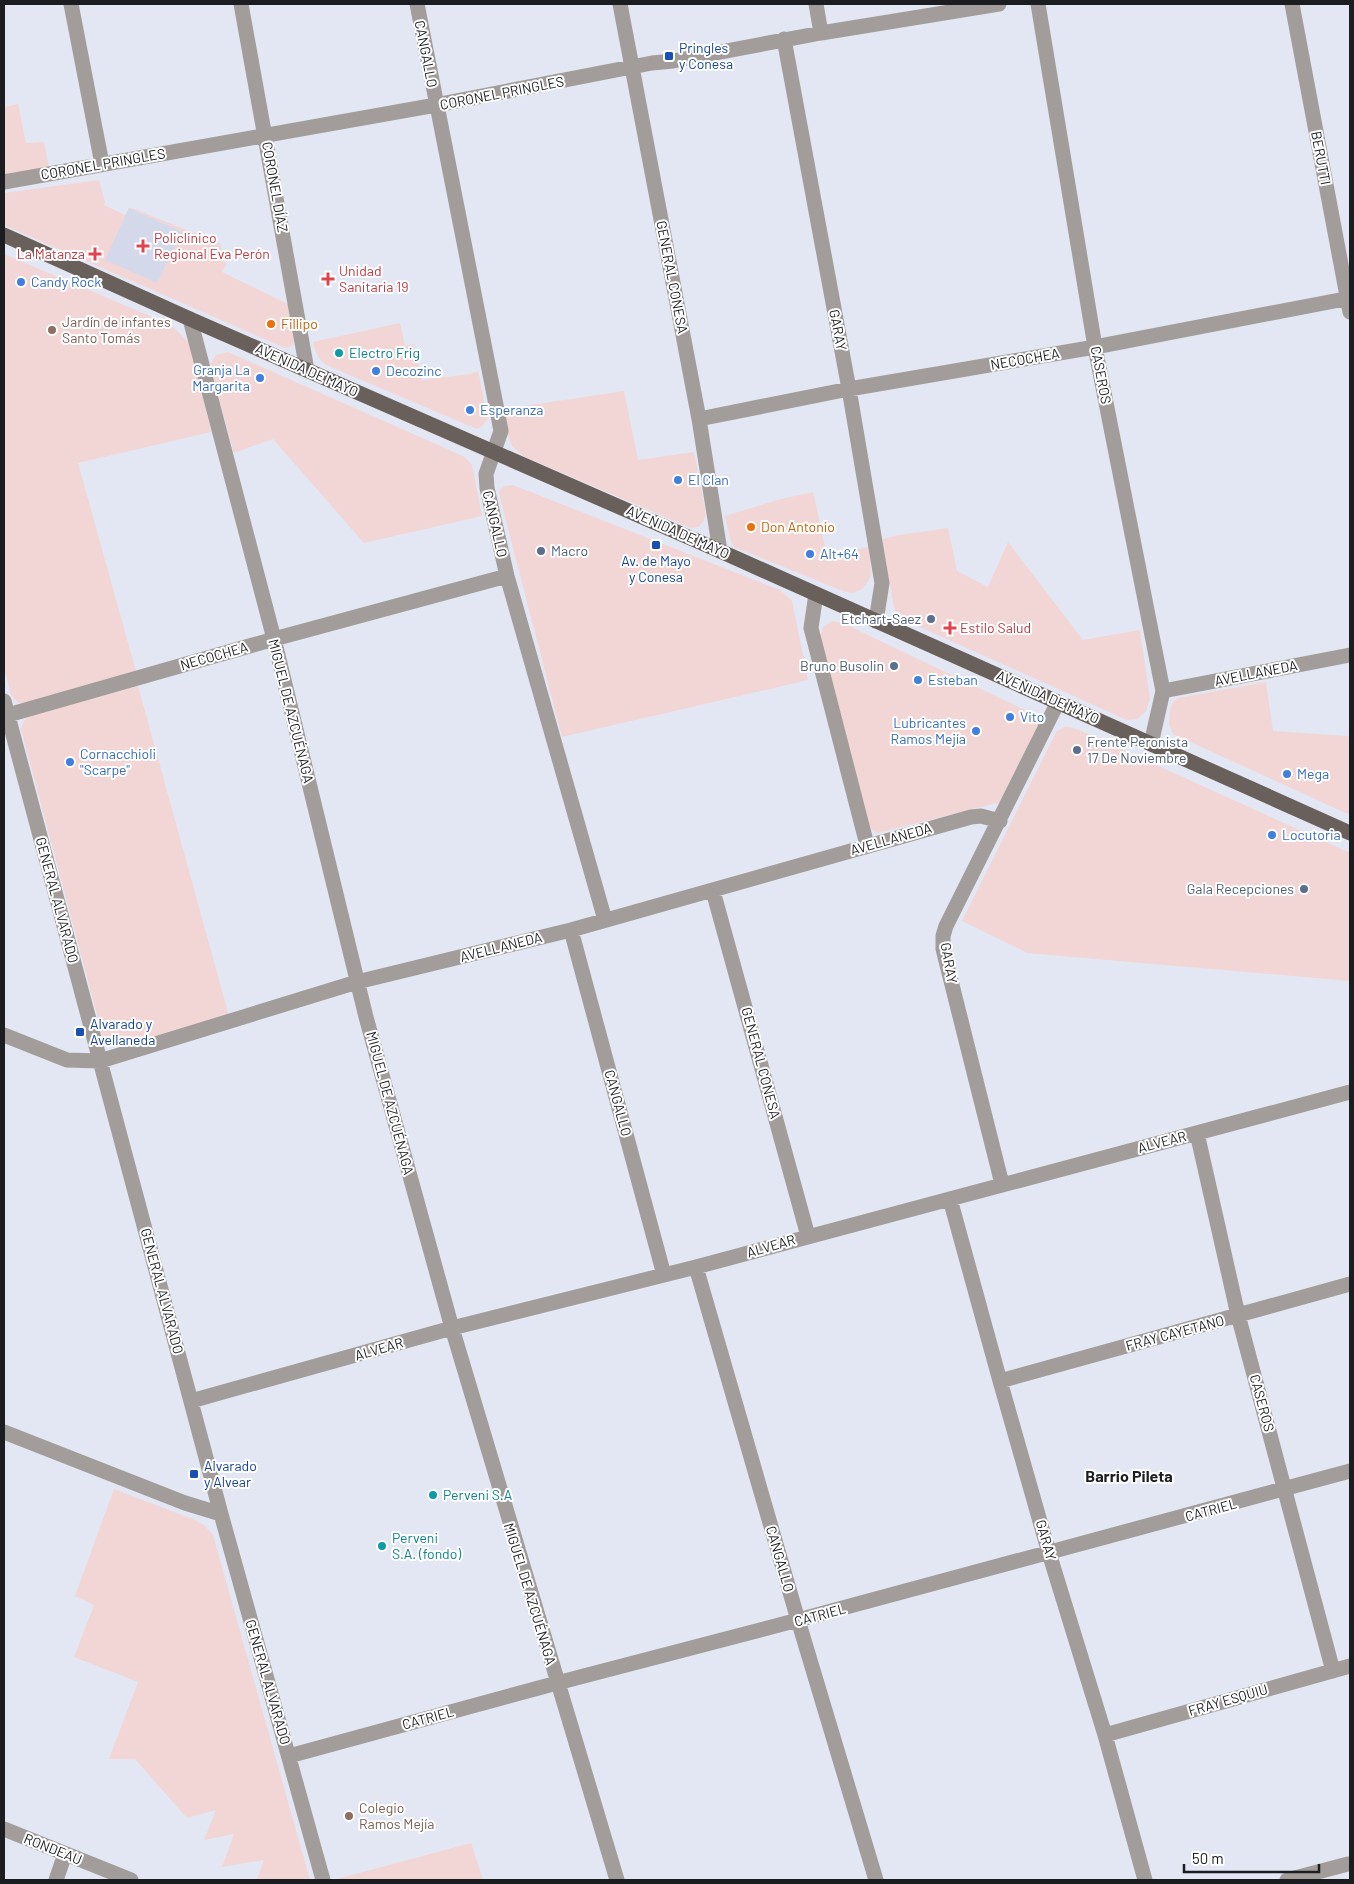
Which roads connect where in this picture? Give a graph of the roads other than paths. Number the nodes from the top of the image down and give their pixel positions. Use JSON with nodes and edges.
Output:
{"nodes":[{"id":1,"x":71,"y":4,"type":"edge"},
{"id":2,"x":241,"y":4,"type":"edge"},
{"id":3,"x":417,"y":4,"type":"edge"},
{"id":4,"x":620,"y":4,"type":"edge"},
{"id":5,"x":816,"y":4,"type":"edge"},
{"id":6,"x":1000,"y":4,"type":"edge"},
{"id":7,"x":1038,"y":4,"type":"edge"},
{"id":8,"x":1292,"y":4,"type":"edge"},
{"id":9,"x":972,"y":6,"type":"edge"},
{"id":10,"x":821,"y":32,"type":"junction"},
{"id":11,"x":784,"y":39,"type":"junction"},
{"id":12,"x":632,"y":67,"type":"junction"},
{"id":13,"x":436,"y":105,"type":"junction"},
{"id":14,"x":265,"y":136,"type":"junction"},
{"id":15,"x":102,"y":164,"type":"junction"},
{"id":16,"x":4,"y":182,"type":"edge"},
{"id":17,"x":4,"y":235,"type":"edge"},
{"id":18,"x":1349,"y":303,"type":"edge"},
{"id":19,"x":190,"y":319,"type":"junction"},
{"id":20,"x":1095,"y":347,"type":"junction"},
{"id":21,"x":307,"y":370,"type":"junction"},
{"id":22,"x":849,"y":388,"type":"junction"},
{"id":23,"x":699,"y":419,"type":"junction"},
{"id":24,"x":494,"y":451,"type":"junction"},
{"id":25,"x":720,"y":550,"type":"junction"},
{"id":26,"x":508,"y":576,"type":"junction"},
{"id":27,"x":816,"y":594,"type":"junction"},
{"id":28,"x":876,"y":621,"type":"junction"},
{"id":29,"x":274,"y":639,"type":"junction"},
{"id":30,"x":1350,"y":655,"type":"edge"},
{"id":31,"x":1163,"y":691,"type":"junction"},
{"id":32,"x":1058,"y":702,"type":"junction"},
{"id":33,"x":6,"y":708,"type":"edge"},
{"id":34,"x":1151,"y":744,"type":"junction"},
{"id":35,"x":1000,"y":821,"type":"junction"},
{"id":36,"x":1350,"y":833,"type":"edge"},
{"id":37,"x":866,"y":845,"type":"junction"},
{"id":38,"x":713,"y":891,"type":"junction"},
{"id":39,"x":605,"y":920,"type":"junction"},
{"id":40,"x":572,"y":930,"type":"junction"},
{"id":41,"x":357,"y":982,"type":"junction"},
{"id":42,"x":4,"y":1036,"type":"edge"},
{"id":43,"x":100,"y":1061,"type":"junction"},
{"id":44,"x":1350,"y":1092,"type":"edge"},
{"id":45,"x":1197,"y":1133,"type":"junction"},
{"id":46,"x":1002,"y":1184,"type":"junction"},
{"id":47,"x":950,"y":1199,"type":"junction"},
{"id":48,"x":808,"y":1236,"type":"junction"},
{"id":49,"x":696,"y":1267,"type":"junction"},
{"id":50,"x":664,"y":1275,"type":"junction"},
{"id":51,"x":1350,"y":1284,"type":"edge"},
{"id":52,"x":1238,"y":1315,"type":"junction"},
{"id":53,"x":452,"y":1328,"type":"junction"},
{"id":54,"x":1000,"y":1381,"type":"junction"},
{"id":55,"x":191,"y":1401,"type":"junction"},
{"id":56,"x":4,"y":1432,"type":"edge"},
{"id":57,"x":1350,"y":1471,"type":"edge"},
{"id":58,"x":1285,"y":1490,"type":"junction"},
{"id":59,"x":221,"y":1514,"type":"junction"},
{"id":60,"x":1049,"y":1553,"type":"junction"},
{"id":61,"x":798,"y":1620,"type":"junction"},
{"id":62,"x":1350,"y":1666,"type":"edge"},
{"id":63,"x":1334,"y":1671,"type":"junction"},
{"id":64,"x":557,"y":1683,"type":"junction"},
{"id":65,"x":1105,"y":1734,"type":"junction"},
{"id":66,"x":288,"y":1756,"type":"junction"},
{"id":67,"x":4,"y":1829,"type":"edge"},
{"id":68,"x":65,"y":1854,"type":"junction"},
{"id":69,"x":1349,"y":1861,"type":"edge"},
{"id":70,"x":56,"y":1880,"type":"edge"},
{"id":71,"x":131,"y":1880,"type":"edge"},
{"id":72,"x":323,"y":1880,"type":"edge"},
{"id":73,"x":617,"y":1880,"type":"edge"},
{"id":74,"x":876,"y":1880,"type":"edge"},
{"id":75,"x":1145,"y":1880,"type":"edge"},
{"id":76,"x":1287,"y":1880,"type":"edge"},
{"id":77,"x":1340,"y":1880,"type":"edge"}],
"edges":[{"from":1,"to":15,"type":"street"},
{"from":2,"to":14,"type":"street","name":"CORONEL DÍAZ"},
{"from":3,"to":13,"type":"street","name":"CANGALLO"},
{"from":4,"to":12,"type":"street","name":"GENERAL CONESA"},
{"from":5,"to":10,"type":"street"},
{"from":6,"to":9,"type":"street","name":"CORONEL PRINGLES"},
{"from":7,"to":20,"type":"street","name":"CASEROS"},
{"from":8,"to":18,"type":"street","name":"BERUTTI"},
{"from":9,"to":10,"type":"street","name":"CORONEL PRINGLES"},
{"from":10,"to":11,"type":"street","name":"CORONEL PRINGLES"},
{"from":11,"to":12,"type":"street","name":"CORONEL PRINGLES"},
{"from":11,"to":22,"type":"street","name":"GARAY"},
{"from":12,"to":13,"type":"street","name":"CORONEL PRINGLES"},
{"from":12,"to":23,"type":"street","name":"GENERAL CONESA"},
{"from":13,"to":14,"type":"street","name":"CORONEL PRINGLES"},
{"from":13,"to":24,"type":"street","name":"CANGALLO"},
{"from":14,"to":15,"type":"street","name":"CORONEL PRINGLES"},
{"from":14,"to":21,"type":"street","name":"CORONEL DÍAZ"},
{"from":15,"to":16,"type":"street","name":"CORONEL PRINGLES"},
{"from":17,"to":19,"type":"main road","name":"AVENIDA DE MAYO"},
{"from":18,"to":20,"type":"street","name":"NECOCHEA"},
{"from":19,"to":21,"type":"main road","name":"AVENIDA DE MAYO"},
{"from":19,"to":29,"type":"street","name":"MIGUEL DE AZCUÉNAGA"},
{"from":20,"to":22,"type":"street","name":"NECOCHEA"},
{"from":20,"to":31,"type":"street","name":"CASEROS"},
{"from":21,"to":24,"type":"main road","name":"AVENIDA DE MAYO"},
{"from":22,"to":23,"type":"street","name":"NECOCHEA"},
{"from":22,"to":28,"type":"street","name":"GARAY"},
{"from":23,"to":25,"type":"street","name":"GENERAL CONESA"},
{"from":24,"to":25,"type":"main road","name":"AVENIDA DE MAYO"},
{"from":24,"to":26,"type":"street","name":"CANGALLO"},
{"from":25,"to":27,"type":"main road","name":"AVENIDA DE MAYO"},
{"from":26,"to":29,"type":"street","name":"NECOCHEA"},
{"from":26,"to":39,"type":"street","name":"CANGALLO"},
{"from":27,"to":28,"type":"main road","name":"AVENIDA DE MAYO"},
{"from":27,"to":37,"type":"street"},
{"from":28,"to":32,"type":"main road","name":"AVENIDA DE MAYO"},
{"from":29,"to":33,"type":"street","name":"NECOCHEA"},
{"from":29,"to":41,"type":"street","name":"MIGUEL DE AZCUÉNAGA"},
{"from":30,"to":31,"type":"street","name":"AVELLANEDA"},
{"from":31,"to":34,"type":"street","name":"CASEROS"},
{"from":32,"to":34,"type":"main road","name":"AVENIDA DE MAYO"},
{"from":32,"to":35,"type":"street","name":"GARAY"},
{"from":33,"to":43,"type":"street","name":"GENERAL ALVARADO"},
{"from":34,"to":36,"type":"main road","name":"AVENIDA DE MAYO"},
{"from":35,"to":37,"type":"street","name":"AVELLANEDA"},
{"from":35,"to":46,"type":"street","name":"GARAY"},
{"from":37,"to":38,"type":"street","name":"AVELLANEDA"},
{"from":38,"to":39,"type":"street","name":"AVELLANEDA"},
{"from":38,"to":48,"type":"street","name":"GENERAL CONESA"},
{"from":39,"to":40,"type":"street","name":"AVELLANEDA"},
{"from":40,"to":41,"type":"street","name":"AVELLANEDA"},
{"from":40,"to":50,"type":"street","name":"CANGALLO"},
{"from":41,"to":43,"type":"street","name":"AVELLANEDA"},
{"from":41,"to":53,"type":"street","name":"MIGUEL DE AZCUÉNAGA"},
{"from":42,"to":43,"type":"street","name":"AVELLANEDA"},
{"from":43,"to":55,"type":"street","name":"GENERAL ALVARADO"},
{"from":44,"to":45,"type":"street","name":"ALVEAR"},
{"from":45,"to":46,"type":"street","name":"ALVEAR"},
{"from":45,"to":52,"type":"street","name":"CASEROS"},
{"from":46,"to":47,"type":"street","name":"ALVEAR"},
{"from":47,"to":48,"type":"street","name":"ALVEAR"},
{"from":47,"to":54,"type":"street","name":"GARAY"},
{"from":48,"to":49,"type":"street","name":"ALVEAR"},
{"from":49,"to":50,"type":"street","name":"ALVEAR"},
{"from":49,"to":61,"type":"street","name":"CANGALLO"},
{"from":50,"to":53,"type":"street","name":"ALVEAR"},
{"from":51,"to":52,"type":"street","name":"FRAY CAYETANO"},
{"from":52,"to":54,"type":"street","name":"FRAY CAYETANO"},
{"from":52,"to":58,"type":"street","name":"CASEROS"},
{"from":53,"to":55,"type":"street","name":"ALVEAR"},
{"from":53,"to":64,"type":"street","name":"MIGUEL DE AZCUÉNAGA"},
{"from":54,"to":60,"type":"street","name":"GARAY"},
{"from":55,"to":59,"type":"street","name":"GENERAL ALVARADO"},
{"from":56,"to":59,"type":"street"},
{"from":57,"to":58,"type":"street","name":"CATRIEL"},
{"from":58,"to":60,"type":"street","name":"CATRIEL"},
{"from":58,"to":63,"type":"street","name":"CASEROS"},
{"from":59,"to":66,"type":"street","name":"GENERAL ALVARADO"},
{"from":60,"to":61,"type":"street","name":"CATRIEL"},
{"from":60,"to":65,"type":"street","name":"GARAY"},
{"from":61,"to":64,"type":"street","name":"CATRIEL"},
{"from":61,"to":74,"type":"street","name":"CANGALLO"},
{"from":62,"to":63,"type":"street","name":"FRAY ESQUIU"},
{"from":63,"to":65,"type":"street","name":"FRAY ESQUIU"},
{"from":64,"to":66,"type":"street","name":"CATRIEL"},
{"from":64,"to":73,"type":"street","name":"MIGUEL DE AZCUÉNAGA"},
{"from":65,"to":75,"type":"street","name":"GARAY"},
{"from":66,"to":72,"type":"street","name":"GENERAL ALVARADO"},
{"from":67,"to":68,"type":"street","name":"RONDEAU"},
{"from":68,"to":70,"type":"street"},
{"from":68,"to":71,"type":"street","name":"RONDEAU"},
{"from":69,"to":76,"type":"street"},
{"from":69,"to":77,"type":"street"}]}
